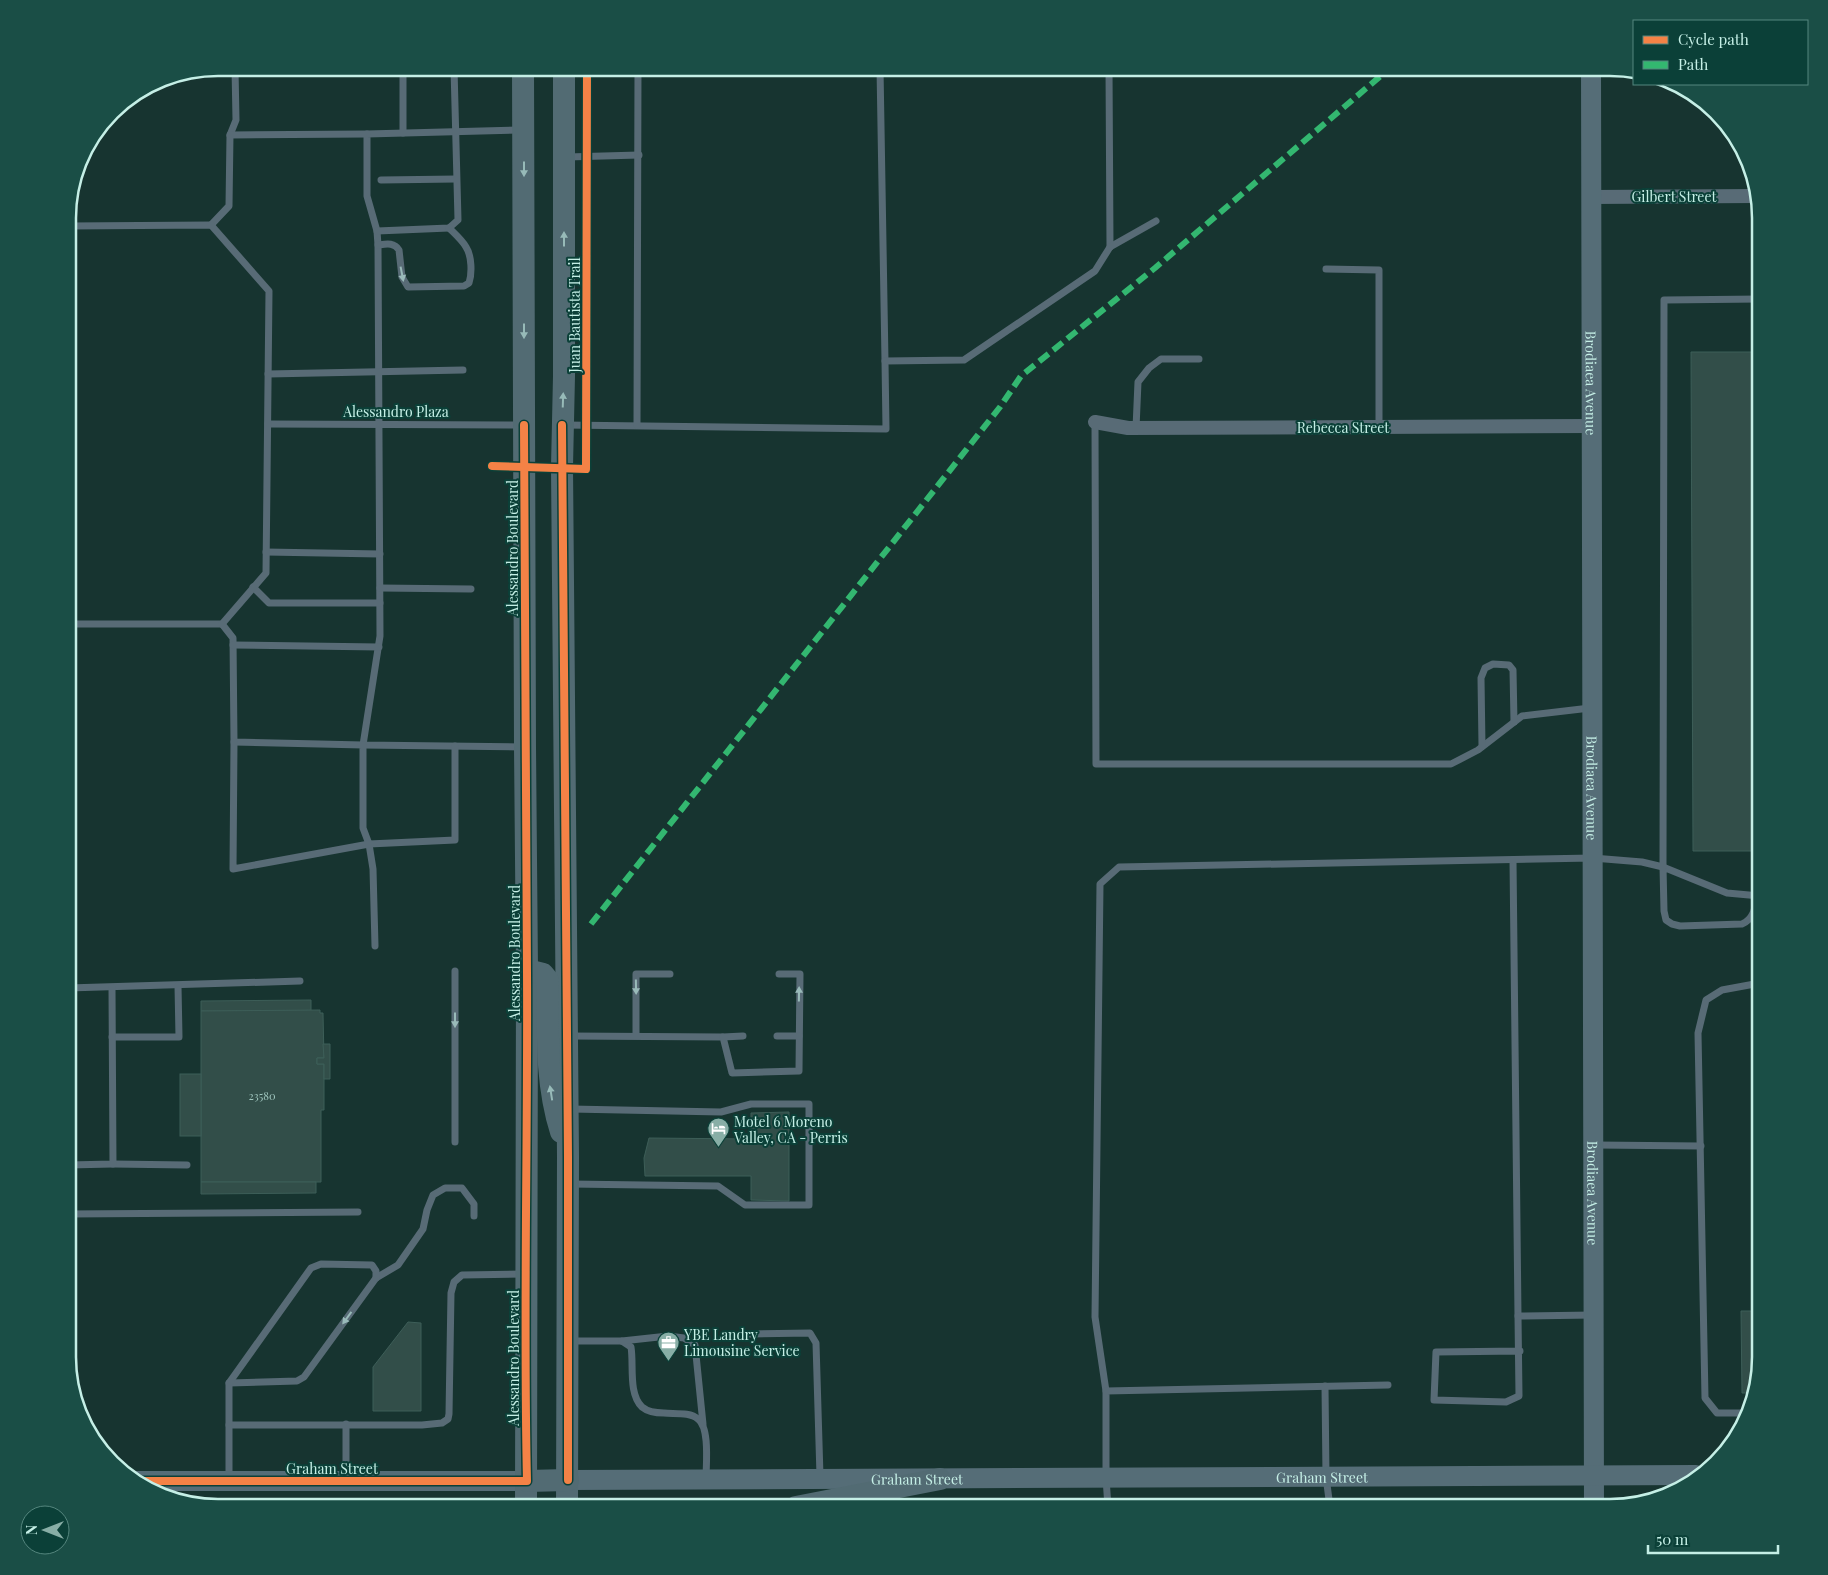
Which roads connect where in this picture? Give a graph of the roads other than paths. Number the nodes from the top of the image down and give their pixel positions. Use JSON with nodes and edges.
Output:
{"nodes":[{"id":1,"x":1109,"y":76,"type":"edge"},
{"id":2,"x":1591,"y":76,"type":"edge"},
{"id":3,"x":235,"y":77,"type":"edge"},
{"id":4,"x":403,"y":77,"type":"edge"},
{"id":5,"x":454,"y":77,"type":"edge"},
{"id":6,"x":523,"y":77,"type":"edge"},
{"id":7,"x":564,"y":77,"type":"edge"},
{"id":8,"x":638,"y":77,"type":"edge"},
{"id":9,"x":880,"y":77,"type":"edge"},
{"id":10,"x":524,"y":130,"type":"junction"},
{"id":11,"x":403,"y":132,"type":"junction"},
{"id":12,"x":455,"y":132,"type":"junction"},
{"id":13,"x":367,"y":134,"type":"junction"},
{"id":14,"x":230,"y":135,"type":"junction"},
{"id":15,"x":639,"y":155,"type":"junction"},
{"id":16,"x":564,"y":157,"type":"junction"},
{"id":17,"x":456,"y":179,"type":"junction"},
{"id":18,"x":380,"y":180,"type":"dead end"},
{"id":19,"x":1750,"y":196,"type":"edge"},
{"id":20,"x":1591,"y":197,"type":"junction"},
{"id":21,"x":1156,"y":221,"type":"dead end"},
{"id":22,"x":211,"y":225,"type":"junction"},
{"id":23,"x":77,"y":226,"type":"edge"},
{"id":24,"x":449,"y":228,"type":"junction"},
{"id":25,"x":377,"y":230,"type":"junction"},
{"id":26,"x":378,"y":245,"type":"junction"},
{"id":27,"x":1110,"y":247,"type":"junction"},
{"id":28,"x":1326,"y":269,"type":"dead end"},
{"id":29,"x":1752,"y":299,"type":"edge"},
{"id":30,"x":1199,"y":359,"type":"dead end"},
{"id":31,"x":885,"y":361,"type":"junction"},
{"id":32,"x":463,"y":370,"type":"dead end"},
{"id":33,"x":379,"y":372,"type":"junction"},
{"id":34,"x":268,"y":374,"type":"junction"},
{"id":35,"x":1095,"y":422,"type":"joint"},
{"id":36,"x":268,"y":424,"type":"junction"},
{"id":37,"x":379,"y":424,"type":"junction"},
{"id":38,"x":562,"y":424,"type":"junction"},
{"id":39,"x":524,"y":425,"type":"junction"},
{"id":40,"x":637,"y":425,"type":"junction"},
{"id":41,"x":1592,"y":426,"type":"junction"},
{"id":42,"x":1379,"y":427,"type":"junction"},
{"id":43,"x":1136,"y":428,"type":"junction"},
{"id":44,"x":266,"y":552,"type":"junction"},
{"id":45,"x":380,"y":554,"type":"junction"},
{"id":46,"x":253,"y":587,"type":"junction"},
{"id":47,"x":380,"y":588,"type":"junction"},
{"id":48,"x":471,"y":589,"type":"dead end"},
{"id":49,"x":380,"y":603,"type":"junction"},
{"id":50,"x":77,"y":624,"type":"edge"},
{"id":51,"x":222,"y":624,"type":"junction"},
{"id":52,"x":233,"y":645,"type":"junction"},
{"id":53,"x":379,"y":647,"type":"junction"},
{"id":54,"x":1592,"y":708,"type":"junction"},
{"id":55,"x":1514,"y":722,"type":"junction"},
{"id":56,"x":234,"y":742,"type":"junction"},
{"id":57,"x":364,"y":744,"type":"junction"},
{"id":58,"x":456,"y":746,"type":"junction"},
{"id":59,"x":1482,"y":746,"type":"junction"},
{"id":60,"x":525,"y":747,"type":"junction"},
{"id":61,"x":369,"y":844,"type":"junction"},
{"id":62,"x":1593,"y":858,"type":"junction"},
{"id":63,"x":1513,"y":860,"type":"junction"},
{"id":64,"x":1663,"y":867,"type":"junction"},
{"id":65,"x":1752,"y":895,"type":"edge"},
{"id":66,"x":1752,"y":916,"type":"edge"},
{"id":67,"x":375,"y":946,"type":"dead end"},
{"id":68,"x":527,"y":970,"type":"junction"},
{"id":69,"x":455,"y":971,"type":"dead end"},
{"id":70,"x":670,"y":974,"type":"dead end"},
{"id":71,"x":778,"y":974,"type":"dead end"},
{"id":72,"x":300,"y":981,"type":"dead end"},
{"id":73,"x":1752,"y":984,"type":"edge"},
{"id":74,"x":178,"y":986,"type":"junction"},
{"id":75,"x":77,"y":988,"type":"edge"},
{"id":76,"x":112,"y":988,"type":"junction"},
{"id":77,"x":636,"y":1035,"type":"junction"},
{"id":78,"x":567,"y":1036,"type":"junction"},
{"id":79,"x":723,"y":1036,"type":"junction"},
{"id":80,"x":743,"y":1036,"type":"dead end"},
{"id":81,"x":777,"y":1036,"type":"dead end"},
{"id":82,"x":799,"y":1036,"type":"junction"},
{"id":83,"x":112,"y":1037,"type":"junction"},
{"id":84,"x":568,"y":1109,"type":"junction"},
{"id":85,"x":456,"y":1142,"type":"dead end"},
{"id":86,"x":1593,"y":1145,"type":"junction"},
{"id":87,"x":1701,"y":1146,"type":"junction"},
{"id":88,"x":568,"y":1156,"type":"junction"},
{"id":89,"x":113,"y":1164,"type":"junction"},
{"id":90,"x":77,"y":1165,"type":"edge"},
{"id":91,"x":187,"y":1165,"type":"dead end"},
{"id":92,"x":568,"y":1184,"type":"junction"},
{"id":93,"x":358,"y":1212,"type":"dead end"},
{"id":94,"x":77,"y":1214,"type":"edge"},
{"id":95,"x":474,"y":1216,"type":"dead end"},
{"id":96,"x":526,"y":1274,"type":"junction"},
{"id":97,"x":376,"y":1278,"type":"junction"},
{"id":98,"x":1518,"y":1316,"type":"junction"},
{"id":99,"x":1593,"y":1316,"type":"junction"},
{"id":100,"x":750,"y":1334,"type":"dead end"},
{"id":101,"x":568,"y":1341,"type":"junction"},
{"id":102,"x":622,"y":1341,"type":"junction"},
{"id":103,"x":1520,"y":1351,"type":"junction"},
{"id":104,"x":229,"y":1383,"type":"junction"},
{"id":105,"x":1388,"y":1385,"type":"dead end"},
{"id":106,"x":1325,"y":1386,"type":"junction"},
{"id":107,"x":1106,"y":1391,"type":"junction"},
{"id":108,"x":1740,"y":1414,"type":"edge"},
{"id":109,"x":346,"y":1424,"type":"junction"},
{"id":110,"x":229,"y":1425,"type":"junction"},
{"id":111,"x":703,"y":1425,"type":"junction"},
{"id":112,"x":1594,"y":1475,"type":"junction"},
{"id":113,"x":1688,"y":1475,"type":"edge"},
{"id":114,"x":1326,"y":1477,"type":"junction"},
{"id":115,"x":1106,"y":1478,"type":"junction"},
{"id":116,"x":706,"y":1479,"type":"junction"},
{"id":117,"x":820,"y":1479,"type":"junction"},
{"id":118,"x":940,"y":1479,"type":"junction"},
{"id":119,"x":568,"y":1480,"type":"junction"},
{"id":120,"x":149,"y":1481,"type":"edge"},
{"id":121,"x":229,"y":1481,"type":"junction"},
{"id":122,"x":346,"y":1481,"type":"junction"},
{"id":123,"x":527,"y":1481,"type":"junction"},
{"id":124,"x":526,"y":1499,"type":"edge"},
{"id":125,"x":567,"y":1499,"type":"edge"},
{"id":126,"x":841,"y":1499,"type":"edge"},
{"id":127,"x":1107,"y":1499,"type":"edge"},
{"id":128,"x":1329,"y":1499,"type":"edge"},
{"id":129,"x":1594,"y":1499,"type":"edge"}],
"edges":[{"from":1,"to":27,"type":"lane"},
{"from":2,"to":20,"type":"street","name":"Brodiaea Avenue"},
{"from":3,"to":14,"type":"lane"},
{"from":4,"to":11,"type":"lane"},
{"from":5,"to":12,"type":"lane"},
{"from":6,"to":10,"type":"main road","name":"Alessandro Boulevard"},
{"from":7,"to":16,"type":"main road"},
{"from":8,"to":15,"type":"lane"},
{"from":9,"to":31,"type":"lane"},
{"from":10,"to":12,"type":"lane"},
{"from":10,"to":39,"type":"main road","name":"Alessandro Boulevard","one_way":true},
{"from":11,"to":12,"type":"lane"},
{"from":11,"to":13,"type":"lane"},
{"from":12,"to":17,"type":"lane"},
{"from":13,"to":14,"type":"lane"},
{"from":13,"to":25,"type":"lane"},
{"from":14,"to":22,"type":"lane"},
{"from":15,"to":16,"type":"lane"},
{"from":15,"to":40,"type":"lane"},
{"from":38,"to":16,"type":"main road","one_way":true},
{"from":17,"to":18,"type":"lane"},
{"from":17,"to":24,"type":"lane"},
{"from":19,"to":20,"type":"street","name":"Gilbert Street"},
{"from":20,"to":41,"type":"street","name":"Brodiaea Avenue"},
{"from":21,"to":27,"type":"lane"},
{"from":22,"to":23,"type":"lane"},
{"from":22,"to":34,"type":"lane"},
{"from":24,"to":25,"type":"lane"},
{"from":26,"to":24,"type":"lane","one_way":true},
{"from":25,"to":26,"type":"lane"},
{"from":26,"to":33,"type":"lane"},
{"from":27,"to":31,"type":"lane"},
{"from":28,"to":42,"type":"lane"},
{"from":29,"to":64,"type":"lane"},
{"from":30,"to":43,"type":"lane"},
{"from":31,"to":40,"type":"lane"},
{"from":32,"to":33,"type":"lane"},
{"from":33,"to":34,"type":"lane"},
{"from":33,"to":37,"type":"lane"},
{"from":34,"to":36,"type":"lane"},
{"from":35,"to":43,"type":"street","name":"Rebecca Street"},
{"from":35,"to":59,"type":"lane"},
{"from":36,"to":37,"type":"lane","name":"Alessandro Plaza"},
{"from":36,"to":44,"type":"lane"},
{"from":37,"to":39,"type":"lane","name":"Alessandro Plaza"},
{"from":37,"to":45,"type":"lane"},
{"from":38,"to":39,"type":"main road"},
{"from":38,"to":40,"type":"lane"},
{"from":38,"to":78,"type":"main road"},
{"from":39,"to":60,"type":"main road","name":"Alessandro Boulevard"},
{"from":41,"to":42,"type":"street","name":"Rebecca Street"},
{"from":41,"to":54,"type":"street","name":"Brodiaea Avenue"},
{"from":42,"to":43,"type":"street","name":"Rebecca Street"},
{"from":44,"to":45,"type":"lane"},
{"from":44,"to":46,"type":"lane"},
{"from":45,"to":47,"type":"lane"},
{"from":46,"to":49,"type":"lane"},
{"from":46,"to":51,"type":"lane"},
{"from":47,"to":48,"type":"lane"},
{"from":47,"to":49,"type":"lane"},
{"from":49,"to":53,"type":"lane"},
{"from":50,"to":51,"type":"lane"},
{"from":51,"to":52,"type":"lane"},
{"from":52,"to":53,"type":"lane"},
{"from":52,"to":56,"type":"lane"},
{"from":53,"to":57,"type":"lane"},
{"from":54,"to":55,"type":"lane"},
{"from":54,"to":62,"type":"street","name":"Brodiaea Avenue"},
{"from":55,"to":59,"type":"lane"},
{"from":55,"to":59,"type":"lane"},
{"from":56,"to":57,"type":"lane"},
{"from":56,"to":61,"type":"lane"},
{"from":57,"to":58,"type":"lane"},
{"from":57,"to":61,"type":"lane"},
{"from":58,"to":60,"type":"lane"},
{"from":58,"to":61,"type":"lane"},
{"from":60,"to":68,"type":"main road","name":"Alessandro Boulevard"},
{"from":61,"to":67,"type":"lane"},
{"from":62,"to":63,"type":"lane"},
{"from":62,"to":64,"type":"lane"},
{"from":62,"to":86,"type":"street","name":"Brodiaea Avenue"},
{"from":63,"to":98,"type":"lane"},
{"from":63,"to":107,"type":"lane"},
{"from":64,"to":65,"type":"lane"},
{"from":64,"to":66,"type":"lane"},
{"from":88,"to":68,"type":"main road","one_way":true},
{"from":68,"to":96,"type":"main road","name":"Alessandro Boulevard"},
{"from":69,"to":85,"type":"lane","one_way":true},
{"from":70,"to":77,"type":"lane","one_way":true},
{"from":82,"to":71,"type":"lane","one_way":true},
{"from":72,"to":74,"type":"lane"},
{"from":73,"to":87,"type":"lane"},
{"from":74,"to":76,"type":"lane"},
{"from":74,"to":83,"type":"lane"},
{"from":75,"to":76,"type":"lane"},
{"from":76,"to":83,"type":"lane"},
{"from":77,"to":78,"type":"lane"},
{"from":77,"to":79,"type":"lane"},
{"from":78,"to":84,"type":"main road"},
{"from":79,"to":80,"type":"lane"},
{"from":79,"to":82,"type":"lane"},
{"from":81,"to":82,"type":"lane"},
{"from":83,"to":89,"type":"lane"},
{"from":84,"to":88,"type":"main road"},
{"from":84,"to":92,"type":"lane"},
{"from":86,"to":87,"type":"lane"},
{"from":86,"to":99,"type":"street","name":"Brodiaea Avenue"},
{"from":87,"to":108,"type":"lane"},
{"from":88,"to":92,"type":"main road"},
{"from":89,"to":90,"type":"lane"},
{"from":89,"to":91,"type":"lane"},
{"from":92,"to":101,"type":"main road"},
{"from":93,"to":94,"type":"lane"},
{"from":95,"to":97,"type":"lane"},
{"from":96,"to":109,"type":"lane"},
{"from":96,"to":123,"type":"main road","name":"Alessandro Boulevard"},
{"from":97,"to":104,"type":"lane","one_way":true},
{"from":97,"to":104,"type":"lane"},
{"from":98,"to":99,"type":"lane"},
{"from":98,"to":103,"type":"lane"},
{"from":99,"to":112,"type":"street","name":"Brodiaea Avenue"},
{"from":100,"to":117,"type":"lane"},
{"from":101,"to":102,"type":"lane"},
{"from":101,"to":119,"type":"main road"},
{"from":102,"to":111,"type":"lane"},
{"from":102,"to":111,"type":"lane"},
{"from":103,"to":103,"type":"lane"},
{"from":104,"to":110,"type":"lane"},
{"from":105,"to":106,"type":"lane"},
{"from":106,"to":107,"type":"lane"},
{"from":106,"to":114,"type":"lane"},
{"from":107,"to":115,"type":"lane"},
{"from":109,"to":110,"type":"lane"},
{"from":109,"to":122,"type":"lane"},
{"from":110,"to":121,"type":"lane"},
{"from":111,"to":116,"type":"lane"},
{"from":112,"to":113,"type":"street","name":"Graham Street"},
{"from":112,"to":114,"type":"street","name":"Graham Street"},
{"from":112,"to":129,"type":"street","name":"Brodiaea Avenue"},
{"from":114,"to":115,"type":"street","name":"Graham Street"},
{"from":114,"to":128,"type":"lane"},
{"from":115,"to":118,"type":"street","name":"Graham Street"},
{"from":115,"to":127,"type":"lane"},
{"from":116,"to":117,"type":"street","name":"Graham Street"},
{"from":116,"to":119,"type":"street","name":"Graham Street"},
{"from":117,"to":118,"type":"street","name":"Graham Street"},
{"from":118,"to":126,"type":"main road"},
{"from":119,"to":123,"type":"main road","name":"Graham Street"},
{"from":119,"to":125,"type":"main road"},
{"from":120,"to":121,"type":"street","name":"Graham Street"},
{"from":121,"to":122,"type":"street","name":"Graham Street"},
{"from":122,"to":123,"type":"street","name":"Graham Street"},
{"from":123,"to":124,"type":"main road","name":"Alessandro Boulevard"}]}
